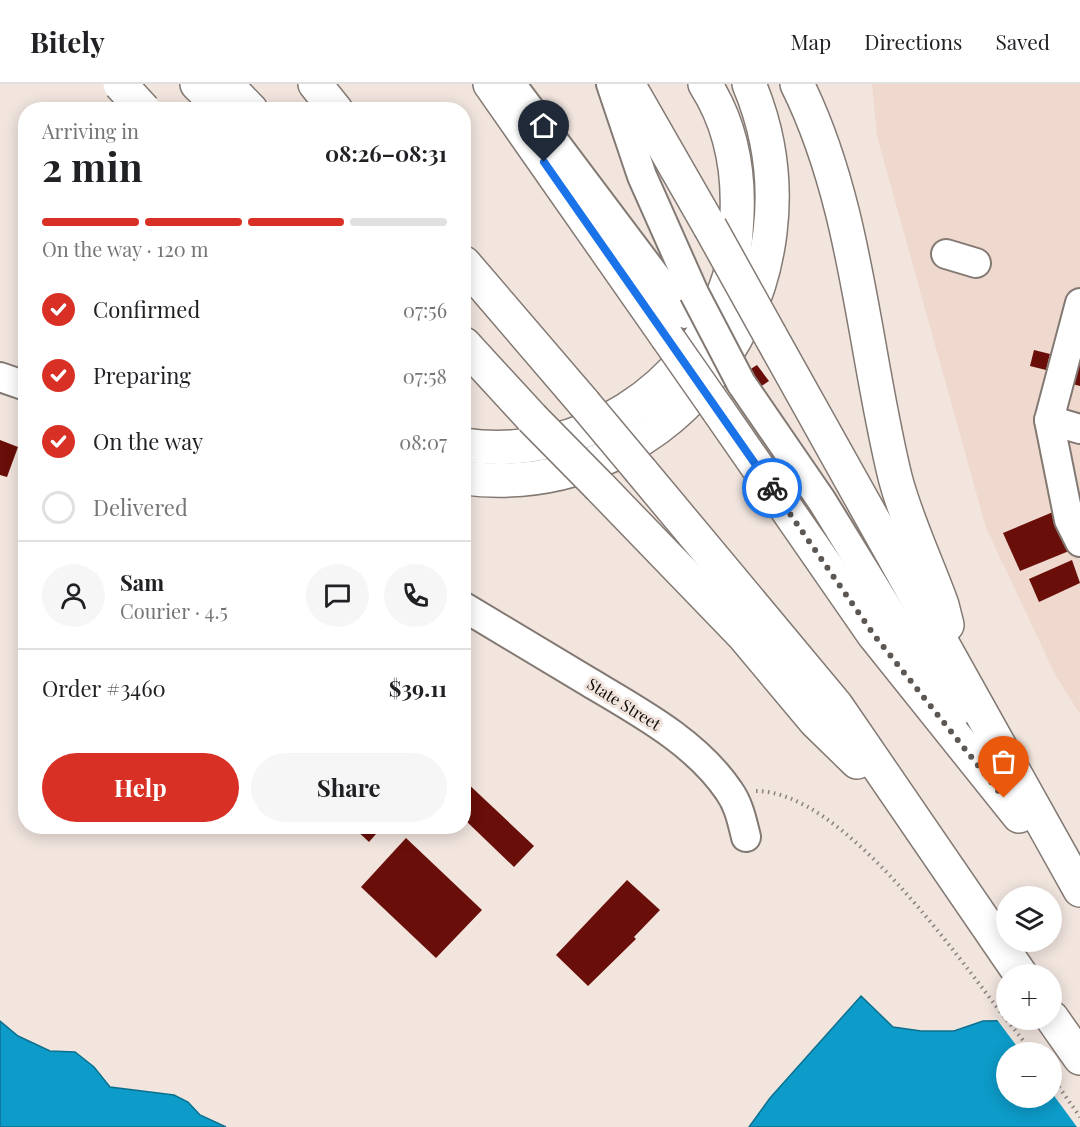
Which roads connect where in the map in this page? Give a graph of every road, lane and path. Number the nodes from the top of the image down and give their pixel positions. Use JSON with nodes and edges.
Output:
{"nodes":[{"id":1,"x":120,"y":84,"type":"edge"},
{"id":2,"x":138,"y":84,"type":"edge"},
{"id":3,"x":197,"y":84,"type":"edge"},
{"id":4,"x":226,"y":84,"type":"edge"},
{"id":5,"x":315,"y":84,"type":"edge"},
{"id":6,"x":490,"y":84,"type":"edge"},
{"id":7,"x":511,"y":84,"type":"edge"},
{"id":8,"x":611,"y":84,"type":"edge"},
{"id":9,"x":628,"y":84,"type":"edge"},
{"id":10,"x":705,"y":84,"type":"edge"},
{"id":11,"x":748,"y":84,"type":"edge"},
{"id":12,"x":797,"y":84,"type":"edge"},
{"id":13,"x":137,"y":102,"type":"edge"},
{"id":14,"x":139,"y":102,"type":"edge"},
{"id":15,"x":215,"y":102,"type":"edge"},
{"id":16,"x":243,"y":102,"type":"edge"},
{"id":17,"x":330,"y":102,"type":"edge"},
{"id":18,"x":946,"y":254,"type":"dead end"},
{"id":19,"x":976,"y":263,"type":"dead end"},
{"id":20,"x":471,"y":271,"type":"edge"},
{"id":21,"x":1080,"y":303,"type":"edge"},
{"id":22,"x":681,"y":314,"type":"junction"},
{"id":23,"x":471,"y":352,"type":"edge"},
{"id":24,"x":0,"y":377,"type":"edge"},
{"id":25,"x":18,"y":383,"type":"edge"},
{"id":26,"x":1049,"y":420,"type":"junction"},
{"id":27,"x":1080,"y":429,"type":"edge"},
{"id":28,"x":471,"y":445,"type":"edge"},
{"id":29,"x":471,"y":478,"type":"edge"},
{"id":30,"x":1080,"y":542,"type":"edge"},
{"id":31,"x":471,"y":611,"type":"edge"},
{"id":32,"x":957,"y":673,"type":"junction"},
{"id":33,"x":729,"y":791,"type":"junction"},
{"id":34,"x":1004,"y":798,"type":"junction"},
{"id":35,"x":901,"y":803,"type":"junction"},
{"id":36,"x":746,"y":837,"type":"dead end"},
{"id":37,"x":1080,"y":892,"type":"edge"},
{"id":38,"x":1013,"y":964,"type":"edge"},
{"id":39,"x":996,"y":1005,"type":"edge"},
{"id":40,"x":1015,"y":1030,"type":"edge"},
{"id":41,"x":1060,"y":1030,"type":"edge"},
{"id":42,"x":1025,"y":1042,"type":"edge"},
{"id":43,"x":1080,"y":1058,"type":"edge"},
{"id":44,"x":1062,"y":1091,"type":"edge"},
{"id":45,"x":1080,"y":1117,"type":"edge"}],
"edges":[{"from":1,"to":13,"type":"highway","bridge":true},
{"from":2,"to":14,"type":"highway"},
{"from":3,"to":15,"type":"highway"},
{"from":4,"to":16,"type":"highway"},
{"from":5,"to":17,"type":"highway"},
{"from":6,"to":22,"type":"highway"},
{"from":7,"to":22,"type":"street"},
{"from":8,"to":22,"type":"street"},
{"from":9,"to":32,"type":"highway","bridge":true},
{"from":10,"to":28,"type":"highway"},
{"from":11,"to":29,"type":"highway"},
{"from":12,"to":32,"type":"highway"},
{"from":18,"to":19,"type":"street"},
{"from":20,"to":35,"type":"highway","bridge":true},
{"from":21,"to":26,"type":"street"},
{"from":22,"to":34,"type":"street","bridge":true},
{"from":22,"to":34,"type":"highway","bridge":true},
{"from":23,"to":35,"type":"highway","bridge":true},
{"from":24,"to":25,"type":"street"},
{"from":26,"to":27,"type":"street"},
{"from":26,"to":30,"type":"street"},
{"from":31,"to":33,"type":"street","name":"State Street"},
{"from":32,"to":37,"type":"highway"},
{"from":33,"to":36,"type":"street","name":"State Street"},
{"from":33,"to":39,"type":"path"},
{"from":34,"to":37,"type":"highway"},
{"from":35,"to":38,"type":"highway"},
{"from":40,"to":42,"type":"path"},
{"from":41,"to":43,"type":"highway"},
{"from":44,"to":45,"type":"path"}]}
